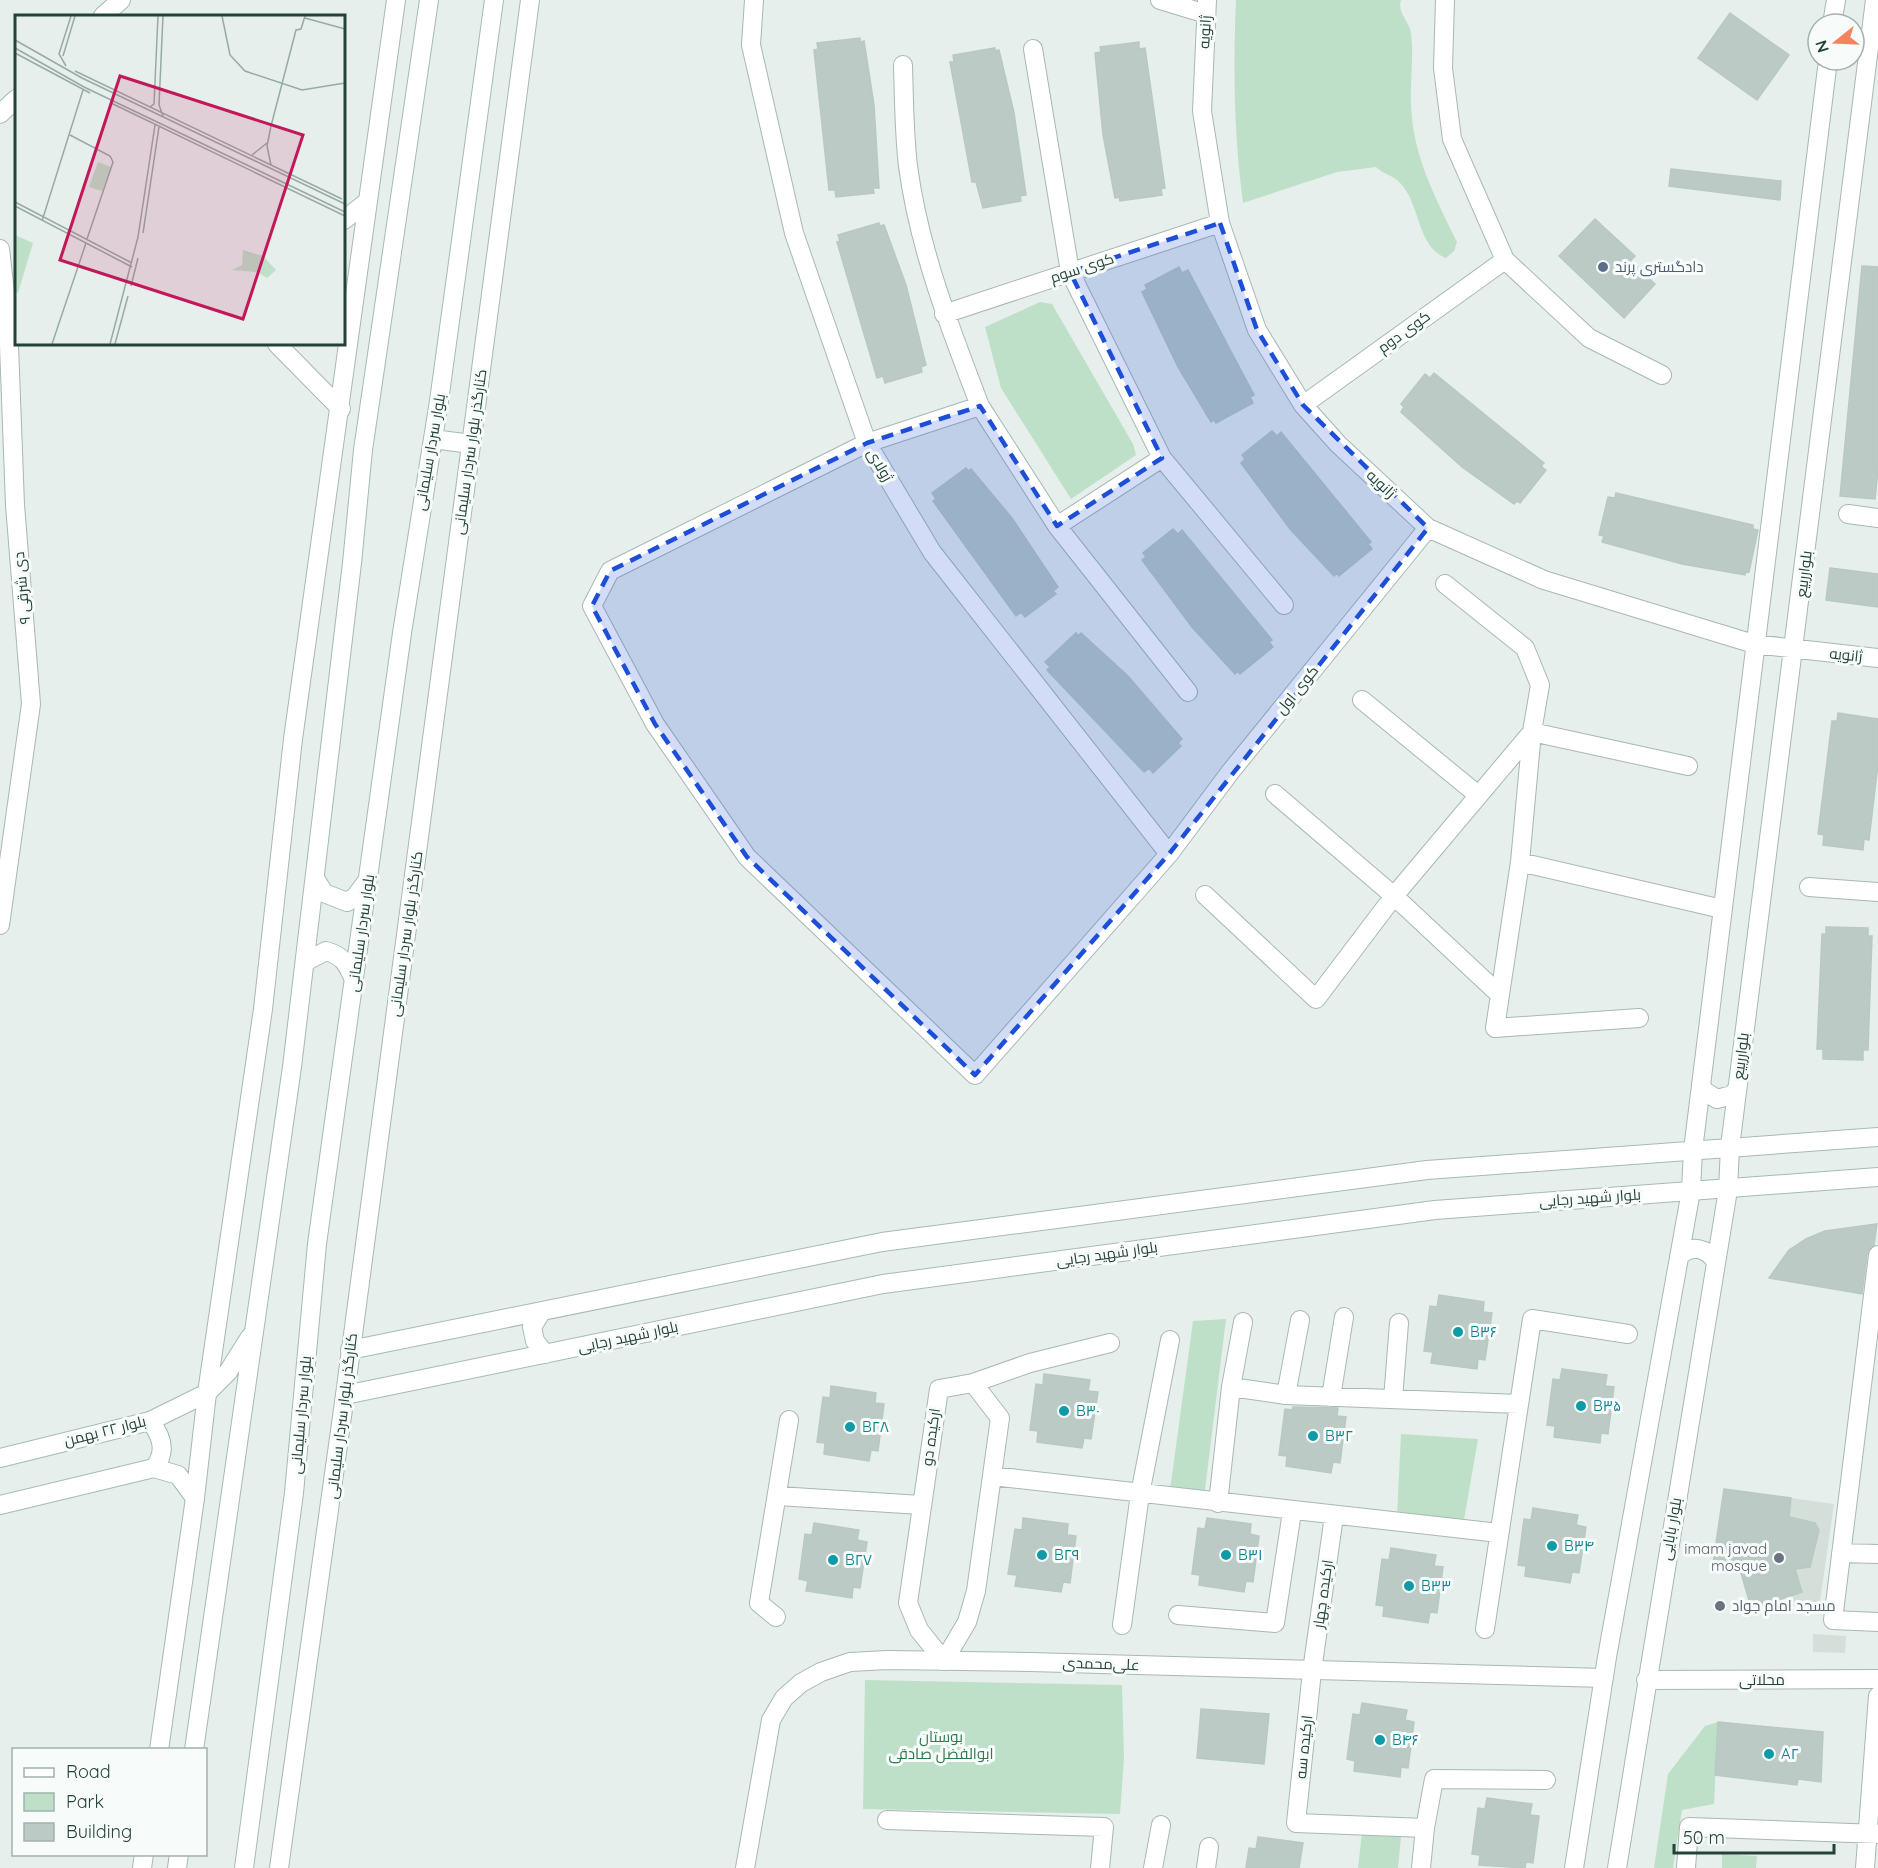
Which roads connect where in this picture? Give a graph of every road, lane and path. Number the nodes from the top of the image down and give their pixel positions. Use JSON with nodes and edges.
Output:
{"nodes":[{"id":1,"x":121,"y":0,"type":"edge"},
{"id":2,"x":429,"y":0,"type":"edge"},
{"id":3,"x":494,"y":0,"type":"edge"},
{"id":4,"x":531,"y":0,"type":"edge"},
{"id":5,"x":754,"y":0,"type":"edge"},
{"id":6,"x":1160,"y":0,"type":"edge"},
{"id":7,"x":1445,"y":0,"type":"edge"},
{"id":8,"x":1875,"y":0,"type":"edge"},
{"id":9,"x":397,"y":2,"type":"edge"},
{"id":10,"x":1206,"y":7,"type":"edge"},
{"id":11,"x":105,"y":15,"type":"edge"},
{"id":12,"x":1033,"y":49,"type":"dead end"},
{"id":13,"x":903,"y":65,"type":"dead end"},
{"id":14,"x":1826,"y":72,"type":"edge"},
{"id":15,"x":15,"y":100,"type":"edge"},
{"id":16,"x":0,"y":114,"type":"edge"},
{"id":17,"x":368,"y":201,"type":"junction"},
{"id":18,"x":345,"y":219,"type":"edge"},
{"id":19,"x":1220,"y":223,"type":"junction"},
{"id":20,"x":0,"y":249,"type":"edge"},
{"id":21,"x":1505,"y":260,"type":"junction"},
{"id":22,"x":1070,"y":272,"type":"junction"},
{"id":23,"x":944,"y":314,"type":"junction"},
{"id":24,"x":8,"y":319,"type":"edge"},
{"id":25,"x":279,"y":345,"type":"edge"},
{"id":26,"x":1662,"y":375,"type":"dead end"},
{"id":27,"x":1302,"y":405,"type":"junction"},
{"id":28,"x":980,"y":406,"type":"junction"},
{"id":29,"x":340,"y":409,"type":"junction"},
{"id":30,"x":433,"y":439,"type":"junction"},
{"id":31,"x":867,"y":443,"type":"junction"},
{"id":32,"x":471,"y":444,"type":"junction"},
{"id":33,"x":1162,"y":458,"type":"junction"},
{"id":34,"x":8,"y":506,"type":"edge"},
{"id":35,"x":1848,"y":514,"type":"dead end"},
{"id":36,"x":1878,"y":518,"type":"edge"},
{"id":37,"x":1057,"y":526,"type":"junction"},
{"id":38,"x":1428,"y":528,"type":"junction"},
{"id":39,"x":1445,"y":584,"type":"dead end"},
{"id":40,"x":1284,"y":605,"type":"dead end"},
{"id":41,"x":1754,"y":644,"type":"junction"},
{"id":42,"x":1795,"y":650,"type":"junction"},
{"id":43,"x":1878,"y":658,"type":"edge"},
{"id":44,"x":1188,"y":692,"type":"dead end"},
{"id":45,"x":1362,"y":700,"type":"dead end"},
{"id":46,"x":1532,"y":732,"type":"junction"},
{"id":47,"x":1688,"y":766,"type":"dead end"},
{"id":48,"x":1275,"y":794,"type":"dead end"},
{"id":49,"x":1478,"y":795,"type":"junction"},
{"id":50,"x":1169,"y":854,"type":"junction"},
{"id":51,"x":1520,"y":862,"type":"junction"},
{"id":52,"x":368,"y":878,"type":"junction"},
{"id":53,"x":316,"y":880,"type":"junction"},
{"id":54,"x":1809,"y":887,"type":"dead end"},
{"id":55,"x":1878,"y":892,"type":"edge"},
{"id":56,"x":1205,"y":895,"type":"dead end"},
{"id":57,"x":1394,"y":896,"type":"junction"},
{"id":58,"x":1722,"y":909,"type":"junction"},
{"id":59,"x":0,"y":925,"type":"edge"},
{"id":60,"x":305,"y":962,"type":"junction"},
{"id":61,"x":354,"y":981,"type":"junction"},
{"id":62,"x":1500,"y":995,"type":"junction"},
{"id":63,"x":1639,"y":1018,"type":"dead end"},
{"id":64,"x":1701,"y":1084,"type":"junction"},
{"id":65,"x":1737,"y":1089,"type":"junction"},
{"id":66,"x":1878,"y":1137,"type":"edge"},
{"id":67,"x":1731,"y":1148,"type":"junction"},
{"id":68,"x":1693,"y":1150,"type":"junction"},
{"id":69,"x":1878,"y":1177,"type":"edge"},
{"id":70,"x":1728,"y":1190,"type":"junction"},
{"id":71,"x":1691,"y":1191,"type":"junction"},
{"id":72,"x":1878,"y":1255,"type":"edge"},
{"id":73,"x":1679,"y":1256,"type":"junction"},
{"id":74,"x":1716,"y":1262,"type":"junction"},
{"id":75,"x":542,"y":1311,"type":"junction"},
{"id":76,"x":1344,"y":1317,"type":"dead end"},
{"id":77,"x":1300,"y":1320,"type":"dead end"},
{"id":78,"x":1243,"y":1322,"type":"dead end"},
{"id":79,"x":1399,"y":1323,"type":"dead end"},
{"id":80,"x":254,"y":1330,"type":"junction"},
{"id":81,"x":1628,"y":1334,"type":"dead end"},
{"id":82,"x":1170,"y":1340,"type":"dead end"},
{"id":83,"x":1110,"y":1343,"type":"dead end"},
{"id":84,"x":350,"y":1350,"type":"junction"},
{"id":85,"x":545,"y":1354,"type":"junction"},
{"id":86,"x":973,"y":1383,"type":"junction"},
{"id":87,"x":1870,"y":1386,"type":"edge"},
{"id":88,"x":1231,"y":1387,"type":"junction"},
{"id":89,"x":207,"y":1393,"type":"junction"},
{"id":90,"x":345,"y":1395,"type":"junction"},
{"id":91,"x":1286,"y":1395,"type":"junction"},
{"id":92,"x":1331,"y":1397,"type":"junction"},
{"id":93,"x":1393,"y":1399,"type":"junction"},
{"id":94,"x":1519,"y":1404,"type":"junction"},
{"id":95,"x":150,"y":1420,"type":"junction"},
{"id":96,"x":789,"y":1420,"type":"dead end"},
{"id":97,"x":0,"y":1458,"type":"edge"},
{"id":98,"x":154,"y":1468,"type":"junction"},
{"id":99,"x":992,"y":1476,"type":"junction"},
{"id":100,"x":1140,"y":1494,"type":"junction"},
{"id":101,"x":778,"y":1496,"type":"junction"},
{"id":102,"x":195,"y":1498,"type":"junction"},
{"id":103,"x":1218,"y":1503,"type":"junction"},
{"id":104,"x":0,"y":1504,"type":"edge"},
{"id":105,"x":921,"y":1506,"type":"junction"},
{"id":106,"x":1292,"y":1512,"type":"junction"},
{"id":107,"x":1334,"y":1516,"type":"junction"},
{"id":108,"x":1499,"y":1533,"type":"junction"},
{"id":109,"x":1841,"y":1553,"type":"junction"},
{"id":110,"x":1878,"y":1554,"type":"edge"},
{"id":111,"x":1179,"y":1615,"type":"dead end"},
{"id":112,"x":776,"y":1617,"type":"dead end"},
{"id":113,"x":1878,"y":1622,"type":"edge"},
{"id":114,"x":1122,"y":1625,"type":"dead end"},
{"id":115,"x":1485,"y":1629,"type":"dead end"},
{"id":116,"x":944,"y":1661,"type":"junction"},
{"id":117,"x":1312,"y":1671,"type":"junction"},
{"id":118,"x":1604,"y":1678,"type":"junction"},
{"id":119,"x":1878,"y":1679,"type":"edge"},
{"id":120,"x":1646,"y":1680,"type":"junction"},
{"id":121,"x":1878,"y":1696,"type":"edge"},
{"id":122,"x":159,"y":1748,"type":"edge"},
{"id":123,"x":194,"y":1748,"type":"edge"},
{"id":124,"x":1546,"y":1780,"type":"dead end"},
{"id":125,"x":887,"y":1820,"type":"dead end"},
{"id":126,"x":1161,"y":1825,"type":"dead end"},
{"id":127,"x":1425,"y":1828,"type":"junction"},
{"id":128,"x":1873,"y":1834,"type":"edge"},
{"id":129,"x":1209,"y":1847,"type":"dead end"},
{"id":130,"x":244,"y":1868,"type":"edge"},
{"id":131,"x":279,"y":1868,"type":"edge"},
{"id":132,"x":745,"y":1868,"type":"edge"},
{"id":133,"x":1100,"y":1868,"type":"edge"},
{"id":134,"x":1154,"y":1868,"type":"edge"},
{"id":135,"x":1206,"y":1868,"type":"edge"},
{"id":136,"x":1421,"y":1868,"type":"edge"},
{"id":137,"x":1574,"y":1868,"type":"edge"},
{"id":138,"x":1617,"y":1868,"type":"edge"},
{"id":139,"x":1686,"y":1868,"type":"edge"},
{"id":140,"x":1865,"y":1868,"type":"edge"}],
"edges":[{"from":1,"to":11,"type":"street"},
{"from":2,"to":53,"type":"street"},
{"from":3,"to":30,"type":"street","name":"بلوار سردار سلیمانی"},
{"from":4,"to":32,"type":"street","name":"کنارگذر بلوار سردار سلیمانی"},
{"from":5,"to":31,"type":"street","name":"ژولای"},
{"from":6,"to":10,"type":"street"},
{"from":7,"to":21,"type":"street"},
{"from":8,"to":42,"type":"street","name":"بلوارربیع"},
{"from":9,"to":17,"type":"street"},
{"from":10,"to":19,"type":"street","name":"ژانویه"},
{"from":12,"to":22,"type":"street"},
{"from":13,"to":23,"type":"street"},
{"from":14,"to":41,"type":"street"},
{"from":15,"to":16,"type":"street"},
{"from":17,"to":18,"type":"street"},
{"from":17,"to":29,"type":"street"},
{"from":19,"to":22,"type":"street","name":"کوی سوم"},
{"from":19,"to":27,"type":"street","name":"ژانویه"},
{"from":20,"to":24,"type":"street","name":"۹ دی شرقی"},
{"from":21,"to":26,"type":"street"},
{"from":21,"to":27,"type":"street","name":"کوی دوم"},
{"from":22,"to":23,"type":"street","name":"کوی سوم"},
{"from":22,"to":33,"type":"street"},
{"from":23,"to":28,"type":"street"},
{"from":24,"to":34,"type":"street","name":"۹ دی شرقی"},
{"from":25,"to":29,"type":"street"},
{"from":27,"to":38,"type":"street","name":"ژانویه"},
{"from":28,"to":31,"type":"street"},
{"from":28,"to":37,"type":"street"},
{"from":29,"to":89,"type":"street"},
{"from":30,"to":32,"type":"street"},
{"from":30,"to":52,"type":"street","name":"بلوار سردار سلیمانی"},
{"from":31,"to":50,"type":"street","name":"ژولای"},
{"from":31,"to":50,"type":"street","name":"کوی اول"},
{"from":32,"to":84,"type":"street","name":"کنارگذر بلوار سردار سلیمانی"},
{"from":33,"to":37,"type":"street"},
{"from":33,"to":40,"type":"street"},
{"from":34,"to":59,"type":"street","name":"۹ دی شرقی"},
{"from":35,"to":36,"type":"street"},
{"from":37,"to":44,"type":"street"},
{"from":38,"to":41,"type":"street","name":"ژانویه"},
{"from":38,"to":50,"type":"street","name":"کوی اول"},
{"from":39,"to":46,"type":"street"},
{"from":41,"to":42,"type":"street","name":"ژانویه"},
{"from":41,"to":58,"type":"street"},
{"from":42,"to":43,"type":"street","name":"ژانویه"},
{"from":42,"to":65,"type":"street","name":"بلوارربیع"},
{"from":45,"to":49,"type":"street"},
{"from":46,"to":47,"type":"street"},
{"from":46,"to":49,"type":"street"},
{"from":46,"to":51,"type":"street"},
{"from":48,"to":57,"type":"street"},
{"from":49,"to":57,"type":"street"},
{"from":51,"to":58,"type":"street"},
{"from":51,"to":62,"type":"street"},
{"from":52,"to":53,"type":"street"},
{"from":52,"to":61,"type":"street","name":"بلوار سردار سلیمانی"},
{"from":53,"to":60,"type":"street"},
{"from":54,"to":55,"type":"street"},
{"from":56,"to":57,"type":"street"},
{"from":57,"to":62,"type":"street"},
{"from":58,"to":64,"type":"street"},
{"from":60,"to":61,"type":"street"},
{"from":60,"to":80,"type":"street"},
{"from":61,"to":130,"type":"street","name":"بلوار سردار سلیمانی"},
{"from":62,"to":63,"type":"street"},
{"from":64,"to":65,"type":"street"},
{"from":64,"to":68,"type":"street"},
{"from":65,"to":67,"type":"street","name":"بلوارربیع"},
{"from":66,"to":67,"type":"street"},
{"from":67,"to":68,"type":"street"},
{"from":67,"to":70,"type":"street","name":"بلوارربیع"},
{"from":68,"to":71,"type":"street"},
{"from":68,"to":75,"type":"street"},
{"from":69,"to":70,"type":"street","name":"بلوار شهید رجایی"},
{"from":70,"to":71,"type":"street","name":"بلوار شهید رجایی"},
{"from":70,"to":74,"type":"street","name":"بلوار بابایی"},
{"from":71,"to":73,"type":"street"},
{"from":71,"to":85,"type":"street","name":"بلوار شهید رجایی"},
{"from":72,"to":87,"type":"street"},
{"from":73,"to":74,"type":"street"},
{"from":73,"to":118,"type":"street"},
{"from":74,"to":120,"type":"street","name":"بلوار بابایی"},
{"from":75,"to":84,"type":"street"},
{"from":75,"to":85,"type":"street"},
{"from":76,"to":92,"type":"street"},
{"from":77,"to":91,"type":"street"},
{"from":78,"to":88,"type":"street"},
{"from":79,"to":93,"type":"street"},
{"from":80,"to":89,"type":"street","name":"بلوار ۲۲ بهمن"},
{"from":80,"to":123,"type":"street"},
{"from":81,"to":94,"type":"street"},
{"from":82,"to":100,"type":"street"},
{"from":83,"to":86,"type":"street"},
{"from":84,"to":90,"type":"street","name":"کنارگذر بلوار سردار سلیمانی"},
{"from":85,"to":90,"type":"street","name":"بلوار شهید رجایی"},
{"from":86,"to":99,"type":"street"},
{"from":86,"to":105,"type":"street","name":"ارکیده دو"},
{"from":87,"to":109,"type":"street"},
{"from":88,"to":91,"type":"street"},
{"from":88,"to":103,"type":"street"},
{"from":89,"to":95,"type":"street","name":"بلوار ۲۲ بهمن"},
{"from":89,"to":102,"type":"street"},
{"from":90,"to":131,"type":"street","name":"کنارگذر بلوار سردار سلیمانی"},
{"from":91,"to":92,"type":"street"},
{"from":92,"to":93,"type":"street"},
{"from":93,"to":94,"type":"street"},
{"from":94,"to":108,"type":"street"},
{"from":95,"to":97,"type":"street","name":"بلوار ۲۲ بهمن"},
{"from":95,"to":98,"type":"street"},
{"from":96,"to":101,"type":"street"},
{"from":98,"to":102,"type":"street"},
{"from":98,"to":104,"type":"street"},
{"from":99,"to":100,"type":"street"},
{"from":99,"to":116,"type":"street"},
{"from":100,"to":103,"type":"street"},
{"from":100,"to":114,"type":"street"},
{"from":101,"to":105,"type":"street"},
{"from":101,"to":112,"type":"street"},
{"from":102,"to":122,"type":"street"},
{"from":103,"to":106,"type":"street"},
{"from":105,"to":116,"type":"street","name":"ارکیده دو"},
{"from":106,"to":107,"type":"street"},
{"from":106,"to":111,"type":"street"},
{"from":107,"to":108,"type":"street"},
{"from":107,"to":117,"type":"street","name":"ارکیده چهار"},
{"from":108,"to":115,"type":"street"},
{"from":109,"to":110,"type":"street"},
{"from":109,"to":113,"type":"street"},
{"from":116,"to":117,"type":"street","name":"علی‌محمدی"},
{"from":116,"to":132,"type":"street","name":"علی‌محمدی"},
{"from":117,"to":118,"type":"street","name":"علی‌محمدی"},
{"from":117,"to":127,"type":"street","name":"ارکیده سه"},
{"from":118,"to":137,"type":"street"},
{"from":119,"to":120,"type":"street","name":"محلاتی"},
{"from":120,"to":138,"type":"street","name":"بلوار بابایی"},
{"from":121,"to":128,"type":"street"},
{"from":124,"to":127,"type":"street"},
{"from":125,"to":133,"type":"street"},
{"from":126,"to":134,"type":"street"},
{"from":127,"to":136,"type":"street"},
{"from":128,"to":139,"type":"street"},
{"from":128,"to":140,"type":"street"},
{"from":129,"to":135,"type":"street"}]}
